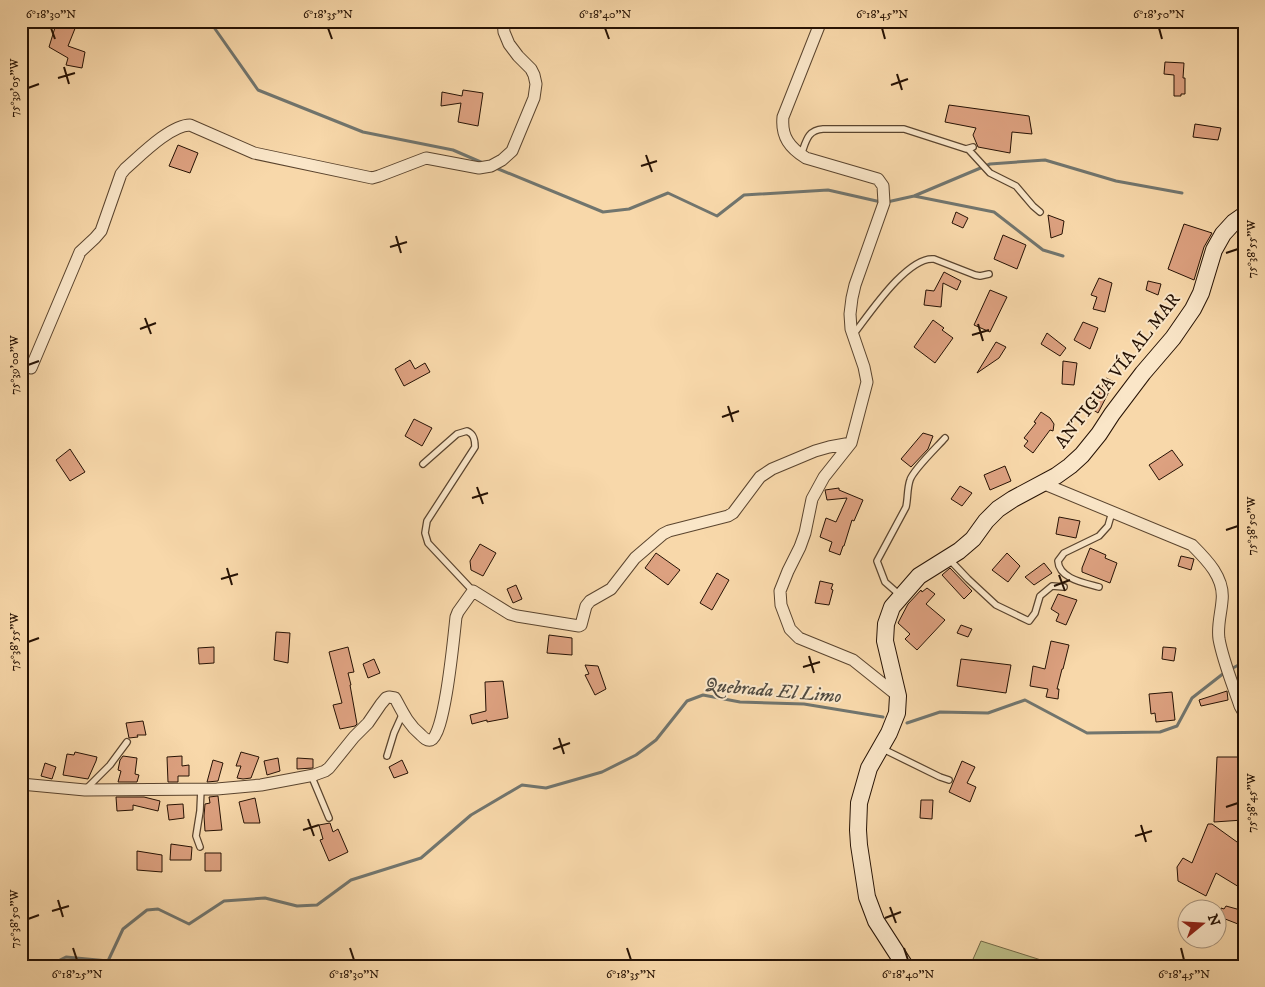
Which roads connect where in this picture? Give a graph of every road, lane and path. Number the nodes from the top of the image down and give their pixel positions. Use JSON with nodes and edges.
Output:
{"nodes":[{"id":1,"x":503,"y":21,"type":"edge"},
{"id":2,"x":821,"y":21,"type":"edge"},
{"id":3,"x":801,"y":155,"type":"junction"},
{"id":4,"x":1040,"y":212,"type":"dead end"},
{"id":5,"x":1244,"y":214,"type":"edge"},
{"id":6,"x":989,"y":274,"type":"dead end"},
{"id":7,"x":853,"y":335,"type":"junction"},
{"id":8,"x":31,"y":368,"type":"dead end"},
{"id":9,"x":945,"y":438,"type":"dead end"},
{"id":10,"x":851,"y":443,"type":"junction"},
{"id":11,"x":423,"y":464,"type":"dead end"},
{"id":12,"x":1042,"y":483,"type":"junction"},
{"id":13,"x":1112,"y":512,"type":"junction"},
{"id":14,"x":948,"y":558,"type":"junction"},
{"id":15,"x":1064,"y":586,"type":"dead end"},
{"id":16,"x":1099,"y":587,"type":"dead end"},
{"id":17,"x":473,"y":591,"type":"junction"},
{"id":18,"x":901,"y":596,"type":"junction"},
{"id":19,"x":898,"y":696,"type":"junction"},
{"id":20,"x":1244,"y":713,"type":"edge"},
{"id":21,"x":403,"y":714,"type":"junction"},
{"id":22,"x":127,"y":742,"type":"dead end"},
{"id":23,"x":881,"y":748,"type":"junction"},
{"id":24,"x":388,"y":756,"type":"dead end"},
{"id":25,"x":311,"y":775,"type":"junction"},
{"id":26,"x":949,"y":780,"type":"dead end"},
{"id":27,"x":21,"y":784,"type":"edge"},
{"id":28,"x":201,"y":789,"type":"junction"},
{"id":29,"x":85,"y":790,"type":"junction"},
{"id":30,"x":329,"y":818,"type":"dead end"},
{"id":31,"x":200,"y":847,"type":"dead end"},
{"id":32,"x":905,"y":966,"type":"edge"}],
"edges":[{"from":1,"to":8,"type":"street"},
{"from":2,"to":3,"type":"street"},
{"from":3,"to":4,"type":"lane"},
{"from":3,"to":7,"type":"street"},
{"from":5,"to":12,"type":"main road","name":"ANTIGUA VÍA AL MAR"},
{"from":6,"to":7,"type":"lane"},
{"from":7,"to":10,"type":"street"},
{"from":9,"to":18,"type":"lane"},
{"from":10,"to":17,"type":"street"},
{"from":10,"to":19,"type":"street"},
{"from":11,"to":17,"type":"lane"},
{"from":12,"to":13,"type":"street"},
{"from":12,"to":14,"type":"main road","name":"ANTIGUA VÍA AL MAR"},
{"from":13,"to":16,"type":"lane"},
{"from":13,"to":20,"type":"street"},
{"from":14,"to":15,"type":"lane"},
{"from":14,"to":18,"type":"main road","name":"ANTIGUA VÍA AL MAR"},
{"from":17,"to":21,"type":"street"},
{"from":18,"to":19,"type":"main road","name":"ANTIGUA VÍA AL MAR"},
{"from":19,"to":23,"type":"main road","name":"ANTIGUA VÍA AL MAR"},
{"from":21,"to":24,"type":"lane"},
{"from":21,"to":25,"type":"street"},
{"from":22,"to":29,"type":"lane"},
{"from":23,"to":26,"type":"lane"},
{"from":23,"to":32,"type":"main road","name":"ANTIGUA VÍA AL MAR"},
{"from":25,"to":28,"type":"street"},
{"from":25,"to":30,"type":"lane"},
{"from":27,"to":29,"type":"street"},
{"from":28,"to":29,"type":"street"},
{"from":28,"to":31,"type":"lane"}]}
